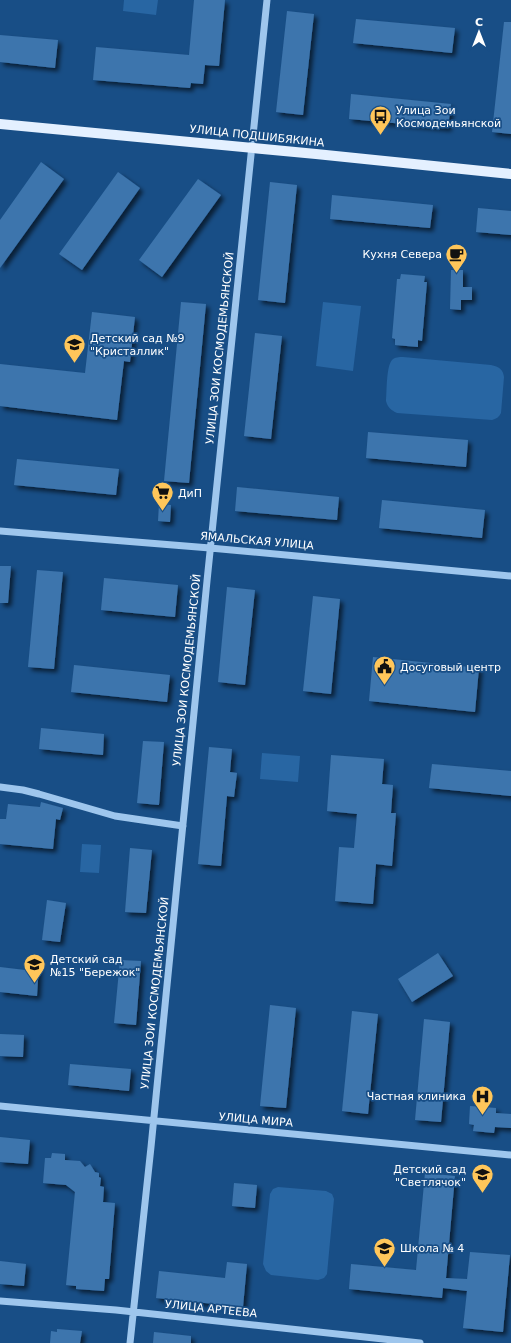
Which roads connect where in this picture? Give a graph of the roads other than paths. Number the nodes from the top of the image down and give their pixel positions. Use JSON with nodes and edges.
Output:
{"nodes":[{"id":1,"x":267,"y":0,"type":"edge"},
{"id":2,"x":0,"y":124,"type":"edge"},
{"id":3,"x":251,"y":148,"type":"junction"},
{"id":4,"x":511,"y":174,"type":"edge"},
{"id":5,"x":0,"y":531,"type":"edge"},
{"id":6,"x":210,"y":548,"type":"junction"},
{"id":7,"x":511,"y":576,"type":"edge"},
{"id":8,"x":0,"y":787,"type":"edge"},
{"id":9,"x":183,"y":826,"type":"junction"},
{"id":10,"x":0,"y":1106,"type":"edge"},
{"id":11,"x":154,"y":1122,"type":"junction"},
{"id":12,"x":511,"y":1156,"type":"edge"},
{"id":13,"x":0,"y":1301,"type":"edge"},
{"id":14,"x":133,"y":1312,"type":"junction"},
{"id":15,"x":130,"y":1343,"type":"edge"},
{"id":16,"x":420,"y":1343,"type":"edge"}],
"edges":[{"from":1,"to":3,"type":"street","name":"УЛИЦА ЗОИ КОСМОДЕМЬЯНСКОЙ"},
{"from":2,"to":3,"type":"main road","name":"УЛИЦА ПОДШИБЯКИНА"},
{"from":3,"to":4,"type":"main road","name":"УЛИЦА ПОДШИБЯКИНА"},
{"from":3,"to":6,"type":"street","name":"УЛИЦА ЗОИ КОСМОДЕМЬЯНСКОЙ"},
{"from":5,"to":6,"type":"street","name":"ЯМАЛЬСКАЯ УЛИЦА"},
{"from":6,"to":7,"type":"street","name":"ЯМАЛЬСКАЯ УЛИЦА"},
{"from":6,"to":9,"type":"street","name":"УЛИЦА ЗОИ КОСМОДЕМЬЯНСКОЙ"},
{"from":8,"to":9,"type":"street"},
{"from":9,"to":11,"type":"street","name":"УЛИЦА ЗОИ КОСМОДЕМЬЯНСКОЙ"},
{"from":10,"to":11,"type":"street","name":"УЛИЦА МИРА"},
{"from":11,"to":12,"type":"street","name":"УЛИЦА МИРА"},
{"from":11,"to":14,"type":"street","name":"УЛИЦА ЗОИ КОСМОДЕМЬЯНСКОЙ"},
{"from":13,"to":14,"type":"street","name":"УЛИЦА АРТЕЕВА"},
{"from":14,"to":15,"type":"street","name":"УЛИЦА ЗОИ КОСМОДЕМЬЯНСКОЙ"},
{"from":14,"to":16,"type":"street","name":"УЛИЦА АРТЕЕВА"}]}
